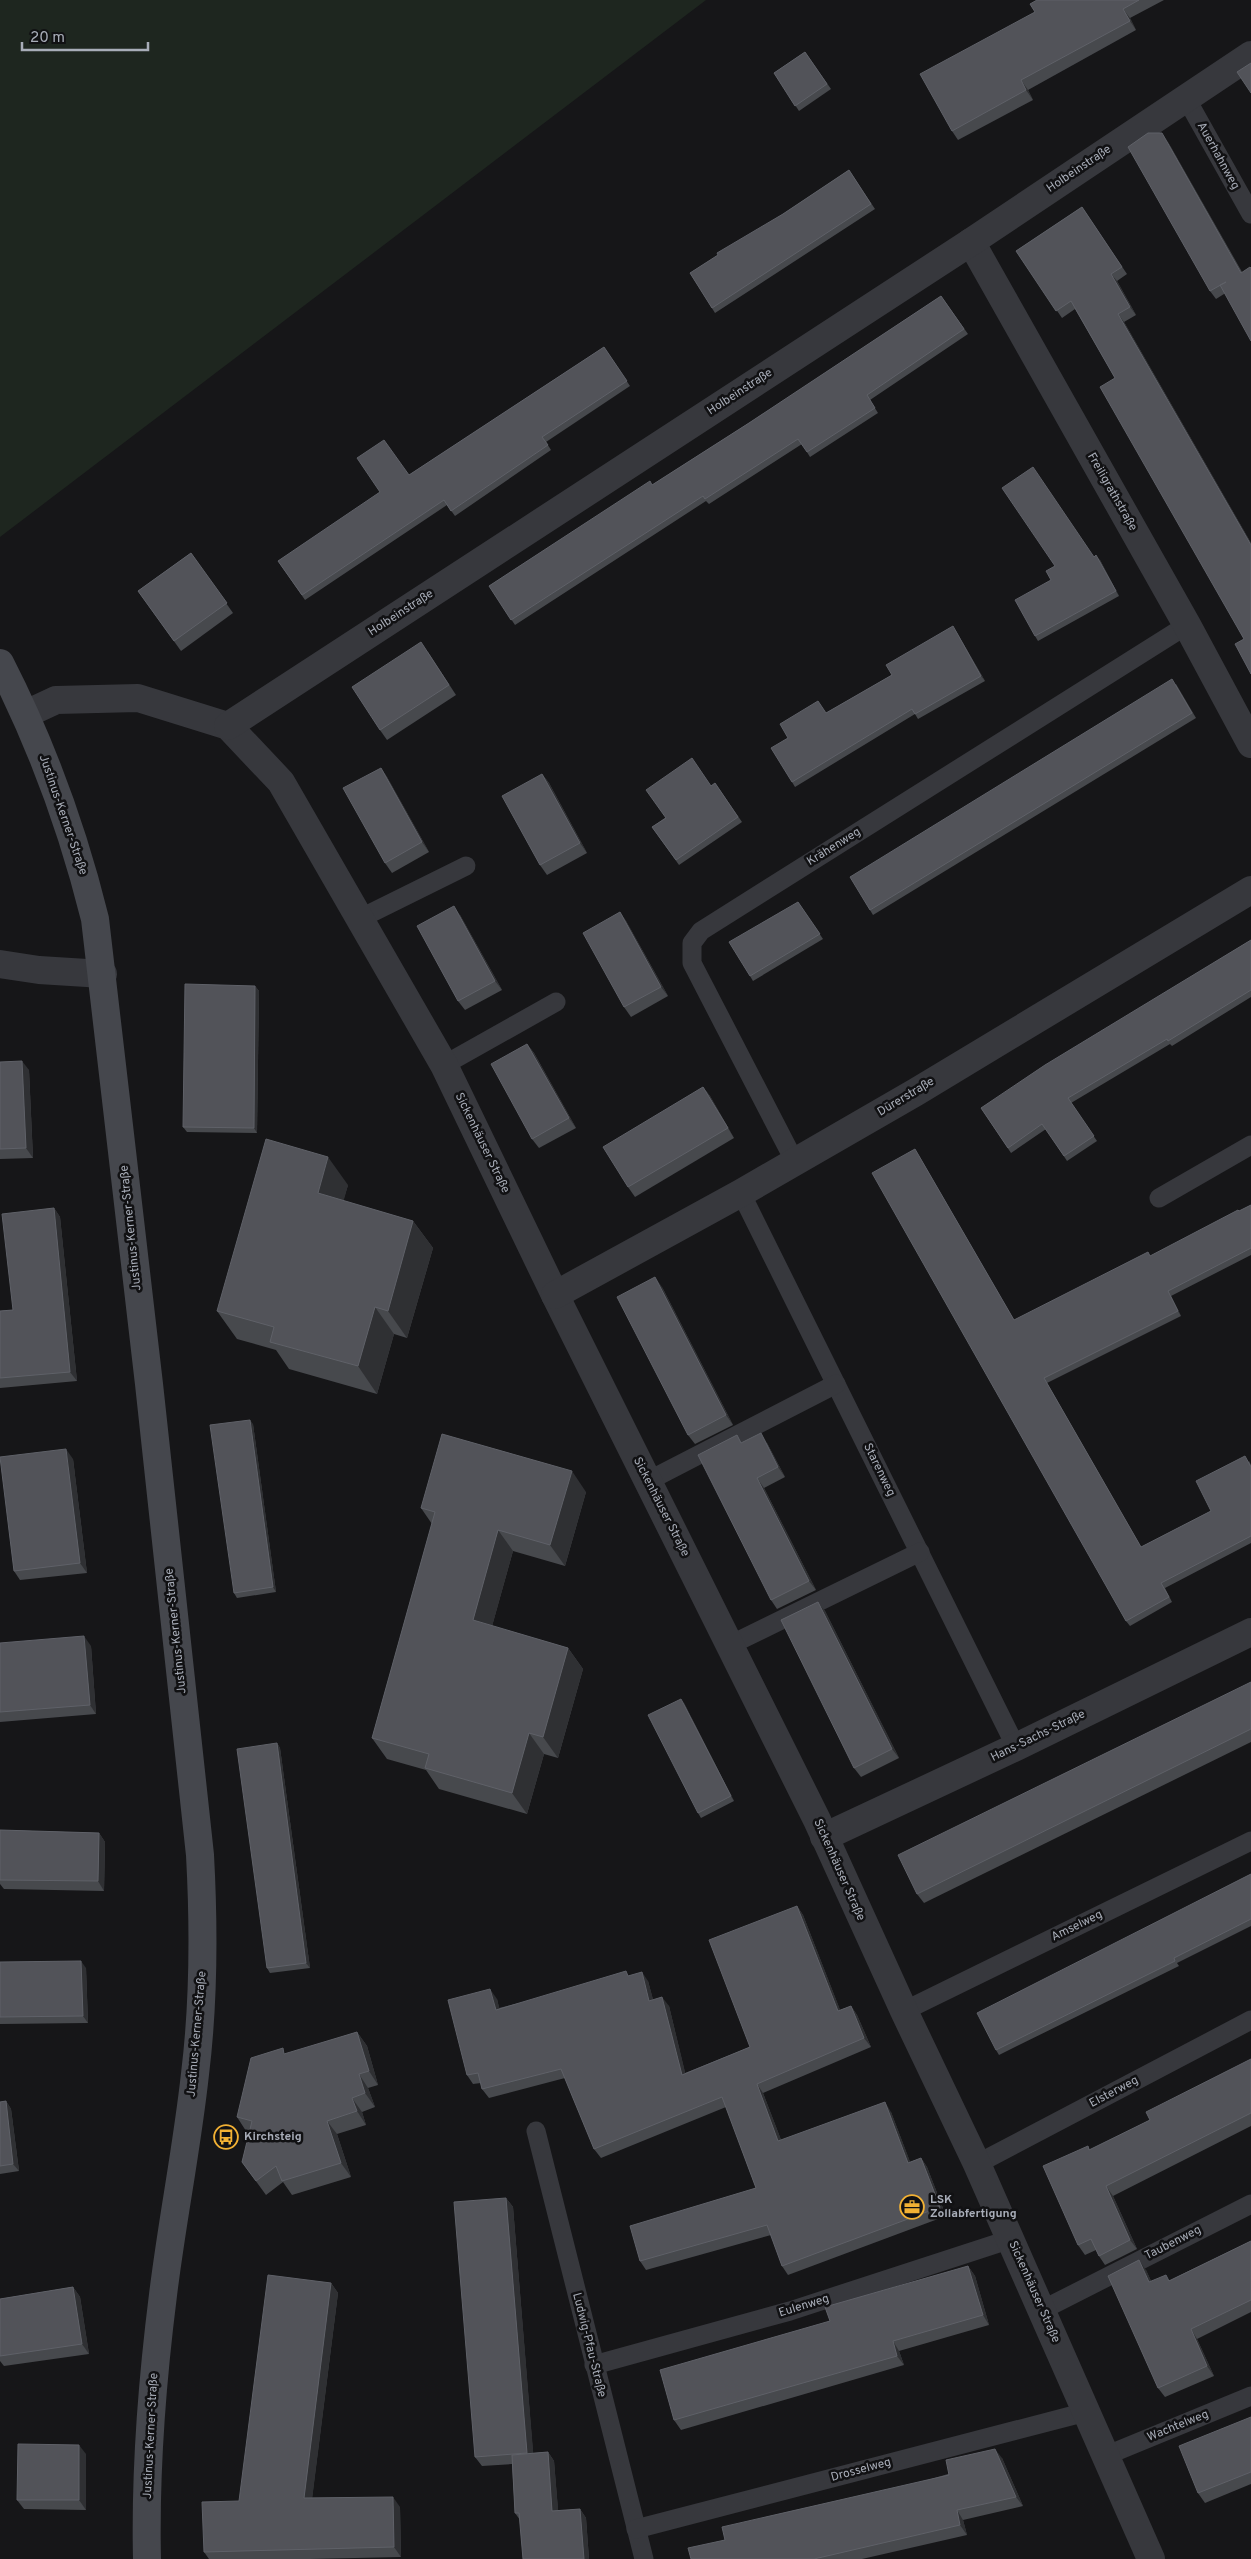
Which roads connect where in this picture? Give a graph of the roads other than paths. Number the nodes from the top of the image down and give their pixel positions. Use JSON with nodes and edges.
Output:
{"nodes":[{"id":1,"x":1251,"y":54,"type":"edge"},
{"id":2,"x":1186,"y":98,"type":"junction"},
{"id":3,"x":1251,"y":214,"type":"edge"},
{"id":4,"x":970,"y":242,"type":"junction"},
{"id":5,"x":1188,"y":625,"type":"junction"},
{"id":6,"x":0,"y":663,"type":"edge"},
{"id":7,"x":26,"y":714,"type":"junction"},
{"id":8,"x":228,"y":726,"type":"junction"},
{"id":9,"x":1251,"y":744,"type":"edge"},
{"id":10,"x":466,"y":866,"type":"dead end"},
{"id":11,"x":1251,"y":890,"type":"edge"},
{"id":12,"x":360,"y":919,"type":"junction"},
{"id":13,"x":0,"y":964,"type":"edge"},
{"id":14,"x":103,"y":974,"type":"junction"},
{"id":15,"x":556,"y":1002,"type":"dead end"},
{"id":16,"x":444,"y":1066,"type":"junction"},
{"id":17,"x":1251,"y":1145,"type":"edge"},
{"id":18,"x":795,"y":1162,"type":"junction"},
{"id":19,"x":741,"y":1193,"type":"junction"},
{"id":20,"x":1160,"y":1198,"type":"dead end"},
{"id":21,"x":555,"y":1295,"type":"junction"},
{"id":22,"x":836,"y":1384,"type":"junction"},
{"id":23,"x":648,"y":1482,"type":"junction"},
{"id":24,"x":920,"y":1552,"type":"junction"},
{"id":25,"x":1251,"y":1632,"type":"edge"},
{"id":26,"x":730,"y":1645,"type":"junction"},
{"id":27,"x":1016,"y":1747,"type":"junction"},
{"id":28,"x":824,"y":1837,"type":"junction"},
{"id":29,"x":1251,"y":1840,"type":"edge"},
{"id":30,"x":904,"y":2011,"type":"junction"},
{"id":31,"x":1251,"y":2020,"type":"edge"},
{"id":32,"x":536,"y":2131,"type":"dead end"},
{"id":33,"x":977,"y":2164,"type":"junction"},
{"id":34,"x":1251,"y":2204,"type":"edge"},
{"id":35,"x":1011,"y":2239,"type":"junction"},
{"id":36,"x":1042,"y":2310,"type":"junction"},
{"id":37,"x":594,"y":2365,"type":"junction"},
{"id":38,"x":1251,"y":2396,"type":"edge"},
{"id":39,"x":1086,"y":2412,"type":"junction"},
{"id":40,"x":1106,"y":2456,"type":"junction"},
{"id":41,"x":636,"y":2529,"type":"junction"},
{"id":42,"x":146,"y":2559,"type":"edge"},
{"id":43,"x":644,"y":2559,"type":"edge"},
{"id":44,"x":1151,"y":2559,"type":"edge"}],
"edges":[{"from":1,"to":2,"type":"street","name":"Holbeinstraße"},
{"from":2,"to":3,"type":"lane","name":"Auerhahnweg"},
{"from":2,"to":4,"type":"street","name":"Holbeinstraße"},
{"from":4,"to":5,"type":"street","name":"Freiligrathstraße"},
{"from":4,"to":8,"type":"street","name":"Holbeinstraße"},
{"from":5,"to":9,"type":"street","name":"Freiligrathstraße"},
{"from":5,"to":18,"type":"lane","name":"Krähenweg"},
{"from":6,"to":7,"type":"street"},
{"from":7,"to":8,"type":"street","name":"Sickenhäuser Straße"},
{"from":7,"to":14,"type":"street","name":"Justinus-Kerner-Straße"},
{"from":8,"to":12,"type":"street","name":"Sickenhäuser Straße"},
{"from":10,"to":12,"type":"lane"},
{"from":11,"to":18,"type":"street","name":"Dürerstraße"},
{"from":12,"to":16,"type":"street","name":"Sickenhäuser Straße"},
{"from":13,"to":14,"type":"street"},
{"from":14,"to":42,"type":"street","name":"Justinus-Kerner-Straße"},
{"from":15,"to":16,"type":"lane"},
{"from":16,"to":21,"type":"street","name":"Sickenhäuser Straße"},
{"from":17,"to":20,"type":"lane"},
{"from":18,"to":19,"type":"street","name":"Dürerstraße"},
{"from":19,"to":21,"type":"street","name":"Dürerstraße"},
{"from":19,"to":22,"type":"lane","name":"Starenweg"},
{"from":21,"to":23,"type":"street","name":"Sickenhäuser Straße"},
{"from":22,"to":23,"type":"lane"},
{"from":22,"to":24,"type":"lane","name":"Starenweg"},
{"from":23,"to":26,"type":"street","name":"Sickenhäuser Straße"},
{"from":24,"to":26,"type":"lane"},
{"from":24,"to":27,"type":"lane","name":"Starenweg"},
{"from":25,"to":27,"type":"street","name":"Hans-Sachs-Straße"},
{"from":26,"to":28,"type":"street","name":"Sickenhäuser Straße"},
{"from":27,"to":28,"type":"street","name":"Hans-Sachs-Straße"},
{"from":28,"to":30,"type":"street","name":"Sickenhäuser Straße"},
{"from":29,"to":30,"type":"lane","name":"Amselweg"},
{"from":30,"to":33,"type":"street","name":"Sickenhäuser Straße"},
{"from":31,"to":33,"type":"lane","name":"Elsterweg"},
{"from":32,"to":37,"type":"lane","name":"Ludwig-Pfau-Straße"},
{"from":33,"to":35,"type":"street","name":"Sickenhäuser Straße"},
{"from":34,"to":36,"type":"lane","name":"Taubenweg"},
{"from":35,"to":36,"type":"street","name":"Sickenhäuser Straße"},
{"from":35,"to":37,"type":"lane","name":"Eulenweg"},
{"from":36,"to":39,"type":"street","name":"Sickenhäuser Straße"},
{"from":37,"to":41,"type":"lane","name":"Ludwig-Pfau-Straße"},
{"from":38,"to":40,"type":"lane","name":"Wachtelweg"},
{"from":39,"to":40,"type":"street","name":"Sickenhäuser Straße"},
{"from":39,"to":41,"type":"lane","name":"Drosselweg"},
{"from":40,"to":44,"type":"street","name":"Sickenhäuser Straße"},
{"from":41,"to":43,"type":"lane","name":"Ludwig-Pfau-Straße"}]}
